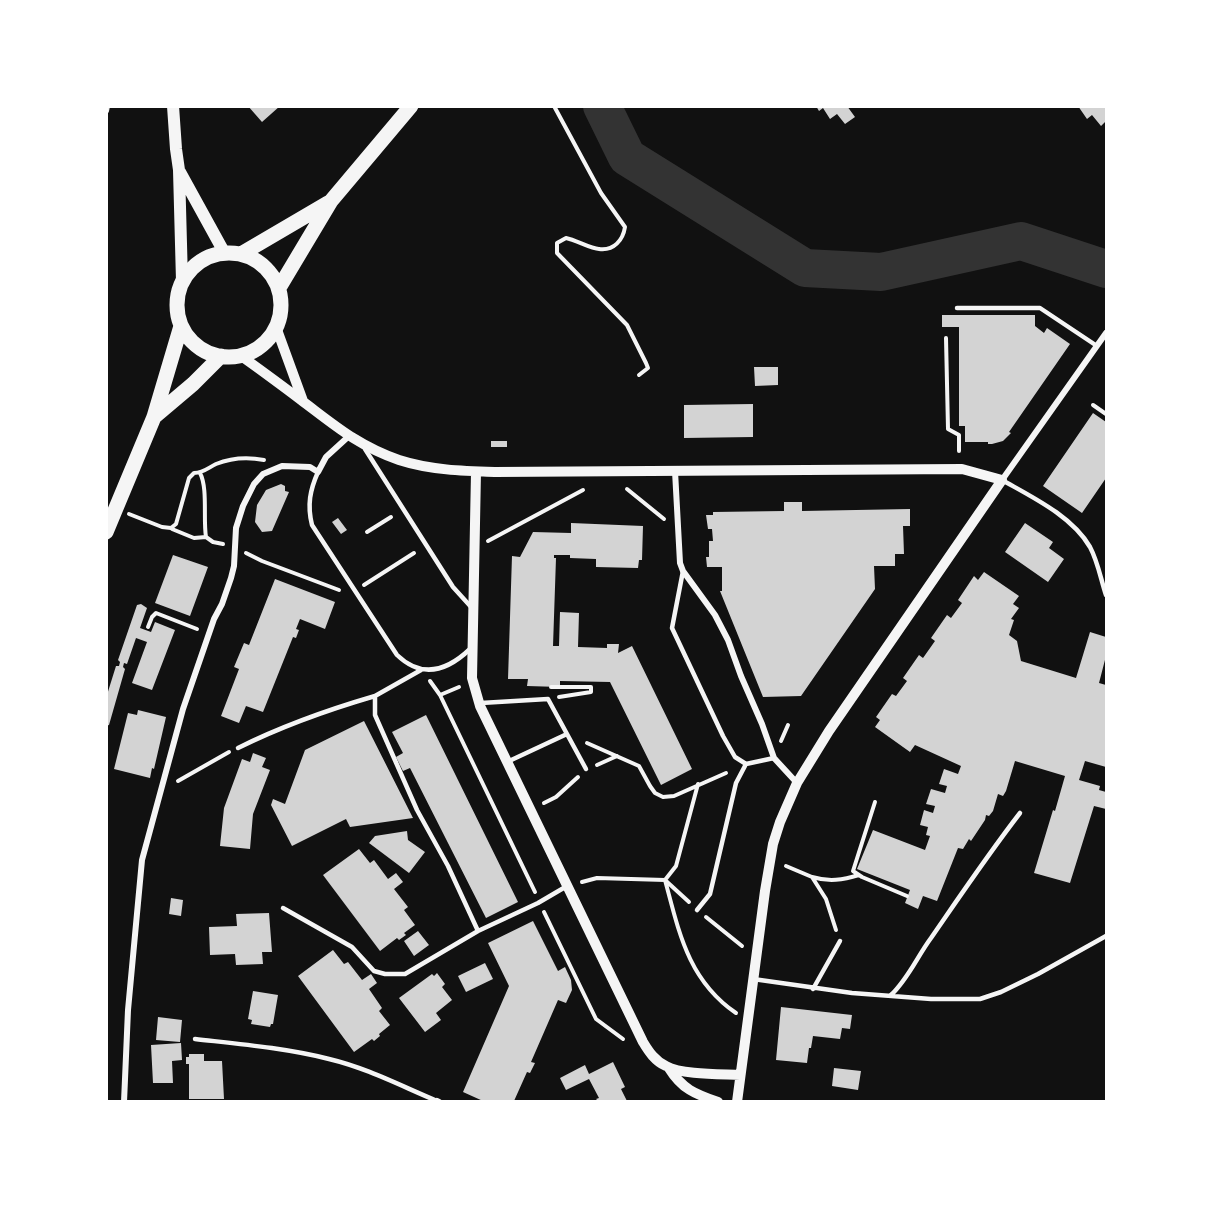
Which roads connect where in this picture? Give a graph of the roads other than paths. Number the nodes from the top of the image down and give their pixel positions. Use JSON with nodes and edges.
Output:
{"nodes":[{"id":1,"x":107,"y":106,"type":"edge"},
{"id":2,"x":173,"y":106,"type":"edge"},
{"id":3,"x":411,"y":106,"type":"edge"},
{"id":4,"x":106,"y":111,"type":"edge"},
{"id":5,"x":179,"y":170,"type":"junction"},
{"id":6,"x":331,"y":201,"type":"junction"},
{"id":7,"x":224,"y":252,"type":"junction"},
{"id":8,"x":242,"y":254,"type":"junction"},
{"id":9,"x":182,"y":281,"type":"junction"},
{"id":10,"x":279,"y":288,"type":"junction"},
{"id":11,"x":957,"y":308,"type":"dead end"},
{"id":12,"x":181,"y":326,"type":"junction"},
{"id":13,"x":276,"y":327,"type":"junction"},
{"id":14,"x":1105,"y":335,"type":"edge"},
{"id":15,"x":1097,"y":346,"type":"junction"},
{"id":16,"x":221,"y":356,"type":"junction"},
{"id":17,"x":241,"y":356,"type":"junction"},
{"id":18,"x":303,"y":401,"type":"junction"},
{"id":19,"x":154,"y":417,"type":"junction"},
{"id":20,"x":349,"y":436,"type":"junction"},
{"id":21,"x":362,"y":444,"type":"junction"},
{"id":22,"x":318,"y":471,"type":"junction"},
{"id":23,"x":476,"y":471,"type":"junction"},
{"id":24,"x":675,"y":471,"type":"junction"},
{"id":25,"x":1002,"y":480,"type":"junction"},
{"id":26,"x":106,"y":532,"type":"edge"},
{"id":27,"x":683,"y":571,"type":"junction"},
{"id":28,"x":1107,"y":595,"type":"edge"},
{"id":29,"x":472,"y":608,"type":"junction"},
{"id":30,"x":472,"y":646,"type":"junction"},
{"id":31,"x":421,"y":670,"type":"junction"},
{"id":32,"x":375,"y":696,"type":"junction"},
{"id":33,"x":479,"y":703,"type":"junction"},
{"id":34,"x":567,"y":734,"type":"junction"},
{"id":35,"x":238,"y":748,"type":"road end"},
{"id":36,"x":774,"y":758,"type":"junction"},
{"id":37,"x":506,"y":762,"type":"junction"},
{"id":38,"x":746,"y":765,"type":"junction"},
{"id":39,"x":586,"y":769,"type":"road end"},
{"id":40,"x":797,"y":783,"type":"junction"},
{"id":41,"x":1020,"y":813,"type":"dead end"},
{"id":42,"x":567,"y":886,"type":"junction"},
{"id":43,"x":283,"y":908,"type":"dead end"},
{"id":44,"x":697,"y":910,"type":"road end"},
{"id":45,"x":478,"y":930,"type":"junction"},
{"id":46,"x":1107,"y":936,"type":"edge"},
{"id":47,"x":840,"y":941,"type":"road end"},
{"id":48,"x":753,"y":979,"type":"junction"},
{"id":49,"x":813,"y":989,"type":"junction"},
{"id":50,"x":891,"y":995,"type":"junction"},
{"id":51,"x":195,"y":1039,"type":"dead end"},
{"id":52,"x":669,"y":1068,"type":"junction"},
{"id":53,"x":740,"y":1075,"type":"junction"},
{"id":54,"x":124,"y":1101,"type":"edge"},
{"id":55,"x":437,"y":1101,"type":"edge"},
{"id":56,"x":718,"y":1101,"type":"edge"},
{"id":57,"x":737,"y":1101,"type":"edge"}],
"edges":[{"from":1,"to":4,"type":"street"},
{"from":2,"to":5,"type":"main road"},
{"from":3,"to":6,"type":"main road"},
{"from":5,"to":7,"type":"main road"},
{"from":5,"to":9,"type":"main road"},
{"from":6,"to":8,"type":"main road"},
{"from":6,"to":10,"type":"main road"},
{"from":7,"to":8,"type":"main road"},
{"from":7,"to":9,"type":"main road"},
{"from":8,"to":10,"type":"main road"},
{"from":9,"to":12,"type":"main road"},
{"from":10,"to":13,"type":"main road"},
{"from":11,"to":15,"type":"lane"},
{"from":12,"to":16,"type":"main road"},
{"from":12,"to":19,"type":"main road"},
{"from":13,"to":17,"type":"main road"},
{"from":13,"to":18,"type":"street"},
{"from":14,"to":15,"type":"street"},
{"from":15,"to":25,"type":"street"},
{"from":16,"to":17,"type":"main road"},
{"from":16,"to":19,"type":"main road"},
{"from":17,"to":18,"type":"street"},
{"from":18,"to":20,"type":"street"},
{"from":19,"to":26,"type":"main road"},
{"from":20,"to":21,"type":"street"},
{"from":20,"to":22,"type":"street"},
{"from":21,"to":23,"type":"street"},
{"from":21,"to":29,"type":"lane"},
{"from":22,"to":31,"type":"lane"},
{"from":22,"to":54,"type":"street"},
{"from":23,"to":24,"type":"street"},
{"from":23,"to":29,"type":"street"},
{"from":24,"to":25,"type":"street"},
{"from":24,"to":27,"type":"street"},
{"from":25,"to":28,"type":"lane"},
{"from":25,"to":40,"type":"street"},
{"from":27,"to":36,"type":"street"},
{"from":27,"to":38,"type":"lane"},
{"from":29,"to":30,"type":"street"},
{"from":30,"to":31,"type":"lane"},
{"from":30,"to":33,"type":"street"},
{"from":31,"to":32,"type":"lane"},
{"from":32,"to":35,"type":"lane"},
{"from":32,"to":45,"type":"lane"},
{"from":33,"to":34,"type":"lane"},
{"from":33,"to":37,"type":"street"},
{"from":34,"to":37,"type":"lane"},
{"from":34,"to":39,"type":"lane"},
{"from":36,"to":38,"type":"lane"},
{"from":36,"to":40,"type":"street"},
{"from":37,"to":42,"type":"street"},
{"from":38,"to":44,"type":"lane"},
{"from":40,"to":48,"type":"street"},
{"from":41,"to":50,"type":"lane"},
{"from":42,"to":45,"type":"lane"},
{"from":42,"to":52,"type":"street"},
{"from":43,"to":45,"type":"lane"},
{"from":46,"to":50,"type":"lane"},
{"from":47,"to":49,"type":"lane"},
{"from":48,"to":49,"type":"lane"},
{"from":48,"to":53,"type":"street"},
{"from":49,"to":50,"type":"lane"},
{"from":51,"to":55,"type":"lane"},
{"from":52,"to":53,"type":"street"},
{"from":52,"to":56,"type":"street"},
{"from":53,"to":57,"type":"street"}]}
